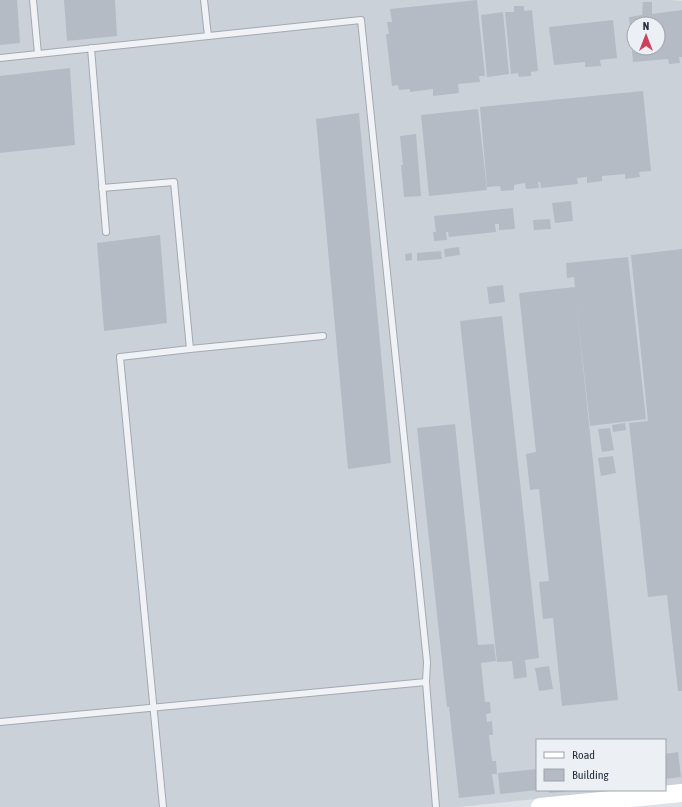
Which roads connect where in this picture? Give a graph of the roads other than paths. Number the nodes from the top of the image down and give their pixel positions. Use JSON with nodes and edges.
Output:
{"nodes":[{"id":1,"x":33,"y":0,"type":"edge"},
{"id":2,"x":204,"y":0,"type":"edge"},
{"id":3,"x":208,"y":36,"type":"junction"},
{"id":4,"x":91,"y":48,"type":"junction"},
{"id":5,"x":38,"y":54,"type":"junction"},
{"id":6,"x":0,"y":58,"type":"edge"},
{"id":7,"x":102,"y":188,"type":"junction"},
{"id":8,"x":106,"y":232,"type":"dead end"},
{"id":9,"x":323,"y":336,"type":"dead end"},
{"id":10,"x":190,"y":349,"type":"junction"},
{"id":11,"x":426,"y":682,"type":"junction"},
{"id":12,"x":154,"y":707,"type":"junction"},
{"id":13,"x":0,"y":722,"type":"edge"},
{"id":14,"x":682,"y":793,"type":"edge"},
{"id":15,"x":163,"y":807,"type":"edge"},
{"id":16,"x":436,"y":807,"type":"edge"},
{"id":17,"x":540,"y":807,"type":"edge"}],
"edges":[{"from":1,"to":5,"type":"lane"},
{"from":2,"to":3,"type":"lane"},
{"from":3,"to":4,"type":"lane"},
{"from":3,"to":11,"type":"lane"},
{"from":4,"to":5,"type":"lane"},
{"from":4,"to":7,"type":"lane"},
{"from":5,"to":6,"type":"lane"},
{"from":7,"to":8,"type":"lane"},
{"from":7,"to":10,"type":"lane"},
{"from":9,"to":10,"type":"lane"},
{"from":10,"to":12,"type":"lane"},
{"from":11,"to":12,"type":"lane"},
{"from":11,"to":16,"type":"lane"},
{"from":12,"to":13,"type":"lane"},
{"from":12,"to":15,"type":"lane"},
{"from":14,"to":17,"type":"street"}]}
